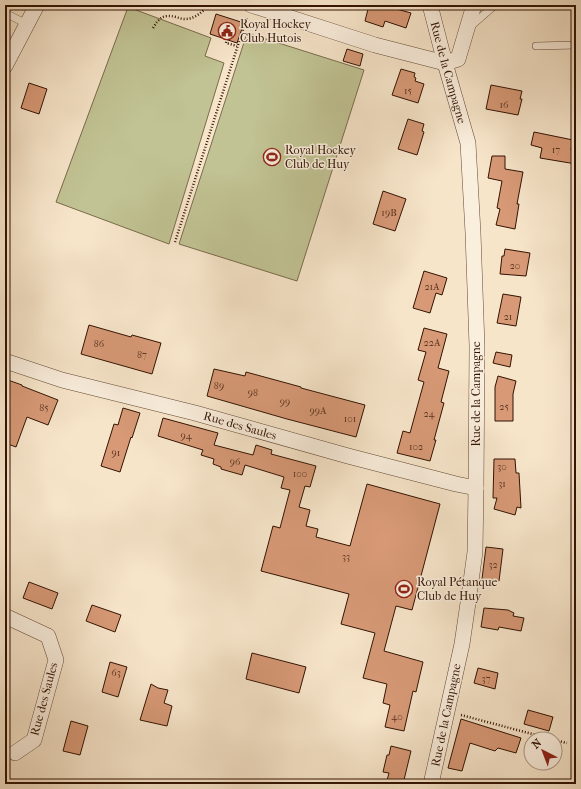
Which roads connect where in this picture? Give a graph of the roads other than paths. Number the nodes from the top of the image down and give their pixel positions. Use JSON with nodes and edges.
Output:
{"nodes":[{"id":1,"x":37,"y":5,"type":"edge"},
{"id":2,"x":251,"y":5,"type":"edge"},
{"id":3,"x":430,"y":5,"type":"edge"},
{"id":4,"x":474,"y":5,"type":"edge"},
{"id":5,"x":495,"y":5,"type":"edge"},
{"id":6,"x":5,"y":13,"type":"edge"},
{"id":7,"x":27,"y":24,"type":"junction"},
{"id":8,"x":468,"y":28,"type":"junction"},
{"id":9,"x":10,"y":44,"type":"edge"},
{"id":10,"x":576,"y":45,"type":"edge"},
{"id":11,"x":536,"y":46,"type":"dead end"},
{"id":12,"x":445,"y":63,"type":"junction"},
{"id":13,"x":5,"y":66,"type":"edge"},
{"id":14,"x":5,"y":361,"type":"edge"},
{"id":15,"x":476,"y":488,"type":"junction"},
{"id":16,"x":5,"y":617,"type":"edge"},
{"id":17,"x":15,"y":753,"type":"dead end"},
{"id":18,"x":431,"y":784,"type":"edge"}],
"edges":[{"from":1,"to":7,"type":"street"},
{"from":2,"to":12,"type":"street"},
{"from":3,"to":12,"type":"street","name":"Rue de la Campagne"},
{"from":4,"to":8,"type":"street"},
{"from":5,"to":8,"type":"lane"},
{"from":6,"to":7,"type":"lane"},
{"from":7,"to":9,"type":"street"},
{"from":8,"to":12,"type":"street"},
{"from":9,"to":13,"type":"street"},
{"from":10,"to":11,"type":"lane"},
{"from":12,"to":15,"type":"street","name":"Rue de la Campagne"},
{"from":14,"to":15,"type":"street","name":"Rue des Saules"},
{"from":15,"to":18,"type":"street","name":"Rue de la Campagne"},
{"from":16,"to":17,"type":"street","name":"Rue des Saules"}]}
